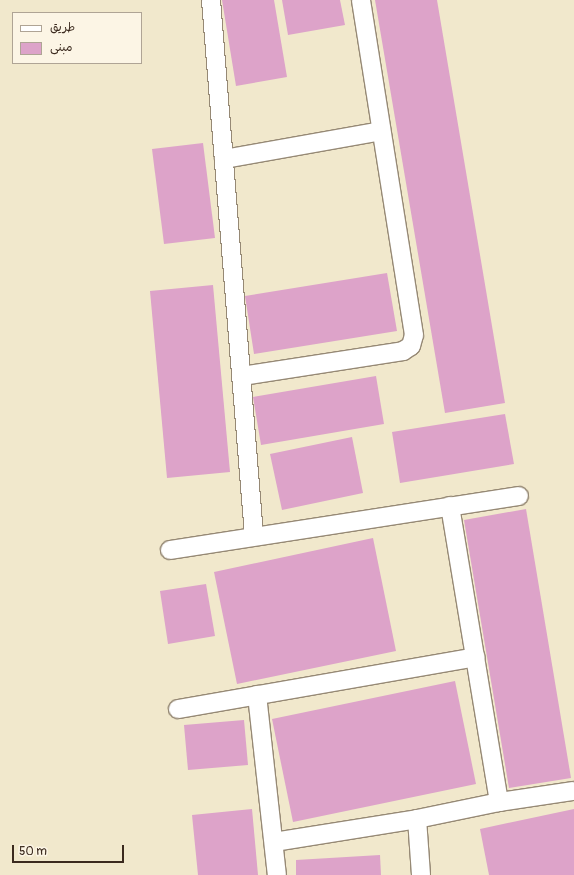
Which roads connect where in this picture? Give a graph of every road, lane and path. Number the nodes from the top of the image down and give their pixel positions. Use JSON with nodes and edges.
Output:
{"nodes":[{"id":1,"x":211,"y":0,"type":"edge"},
{"id":2,"x":361,"y":0,"type":"edge"},
{"id":3,"x":381,"y":130,"type":"junction"},
{"id":4,"x":224,"y":159,"type":"junction"},
{"id":5,"x":242,"y":376,"type":"junction"},
{"id":6,"x":519,"y":496,"type":"dead end"},
{"id":7,"x":450,"y":506,"type":"junction"},
{"id":8,"x":254,"y":536,"type":"junction"},
{"id":9,"x":170,"y":550,"type":"dead end"},
{"id":10,"x":475,"y":657,"type":"junction"},
{"id":11,"x":257,"y":695,"type":"junction"},
{"id":12,"x":178,"y":709,"type":"dead end"},
{"id":13,"x":573,"y":791,"type":"dead end"},
{"id":14,"x":499,"y":802,"type":"junction"},
{"id":15,"x":417,"y":819,"type":"junction"},
{"id":16,"x":274,"y":842,"type":"junction"},
{"id":17,"x":277,"y":875,"type":"edge"},
{"id":18,"x":422,"y":875,"type":"edge"}],
"edges":[{"from":1,"to":4,"type":"street"},
{"from":2,"to":3,"type":"street"},
{"from":3,"to":4,"type":"street"},
{"from":3,"to":5,"type":"street"},
{"from":4,"to":5,"type":"street"},
{"from":5,"to":8,"type":"street"},
{"from":6,"to":7,"type":"street"},
{"from":7,"to":8,"type":"street"},
{"from":7,"to":10,"type":"street"},
{"from":8,"to":9,"type":"street"},
{"from":10,"to":11,"type":"street"},
{"from":10,"to":14,"type":"street"},
{"from":11,"to":12,"type":"street"},
{"from":11,"to":16,"type":"street"},
{"from":13,"to":14,"type":"street"},
{"from":14,"to":15,"type":"street"},
{"from":15,"to":16,"type":"street"},
{"from":15,"to":18,"type":"street"},
{"from":16,"to":17,"type":"street"}]}
